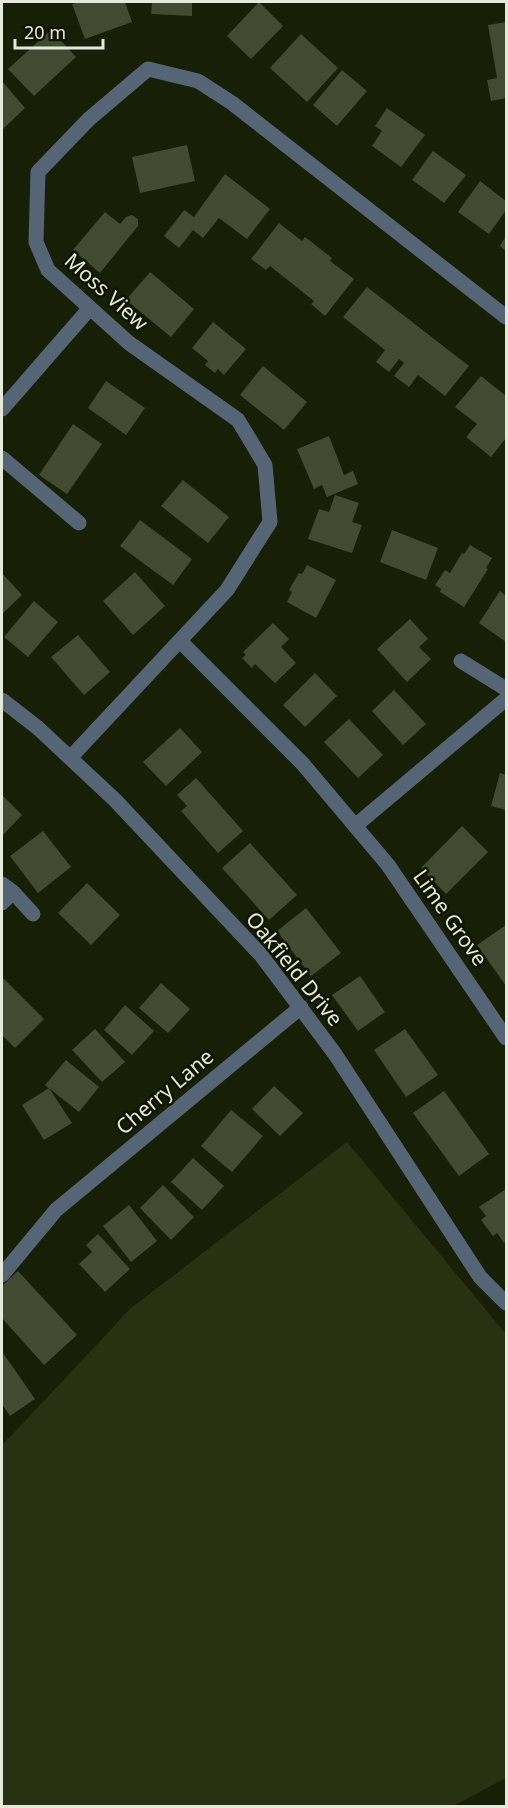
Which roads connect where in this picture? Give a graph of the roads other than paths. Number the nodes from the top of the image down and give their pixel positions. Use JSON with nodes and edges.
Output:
{"nodes":[{"id":1,"x":90,"y":308,"type":"junction"},
{"id":2,"x":507,"y":317,"type":"edge"},
{"id":3,"x":2,"y":409,"type":"edge"},
{"id":4,"x":2,"y":458,"type":"edge"},
{"id":5,"x":79,"y":524,"type":"dead end"},
{"id":6,"x":180,"y":641,"type":"junction"},
{"id":7,"x":462,"y":661,"type":"dead end"},
{"id":8,"x":507,"y":689,"type":"edge"},
{"id":9,"x":507,"y":699,"type":"edge"},
{"id":10,"x":2,"y":700,"type":"edge"},
{"id":11,"x":70,"y":758,"type":"junction"},
{"id":12,"x":355,"y":826,"type":"junction"},
{"id":13,"x":7,"y":888,"type":"edge"},
{"id":14,"x":2,"y":903,"type":"edge"},
{"id":15,"x":33,"y":914,"type":"dead end"},
{"id":16,"x":301,"y":1007,"type":"junction"},
{"id":17,"x":507,"y":1038,"type":"edge"},
{"id":18,"x":2,"y":1275,"type":"edge"},
{"id":19,"x":507,"y":1304,"type":"edge"}],
"edges":[{"from":1,"to":2,"type":"street","name":"Moss View"},
{"from":1,"to":3,"type":"street"},
{"from":1,"to":6,"type":"street","name":"Moss View"},
{"from":4,"to":5,"type":"street"},
{"from":6,"to":11,"type":"street","name":"Moss View"},
{"from":6,"to":12,"type":"street","name":"Lime Grove"},
{"from":7,"to":8,"type":"street"},
{"from":9,"to":12,"type":"street"},
{"from":10,"to":11,"type":"street","name":"Oakfield Drive"},
{"from":11,"to":16,"type":"street","name":"Oakfield Drive"},
{"from":12,"to":17,"type":"street","name":"Lime Grove"},
{"from":13,"to":14,"type":"street"},
{"from":13,"to":15,"type":"street"},
{"from":16,"to":18,"type":"street","name":"Cherry Lane"},
{"from":16,"to":19,"type":"street","name":"Oakfield Drive"}]}
